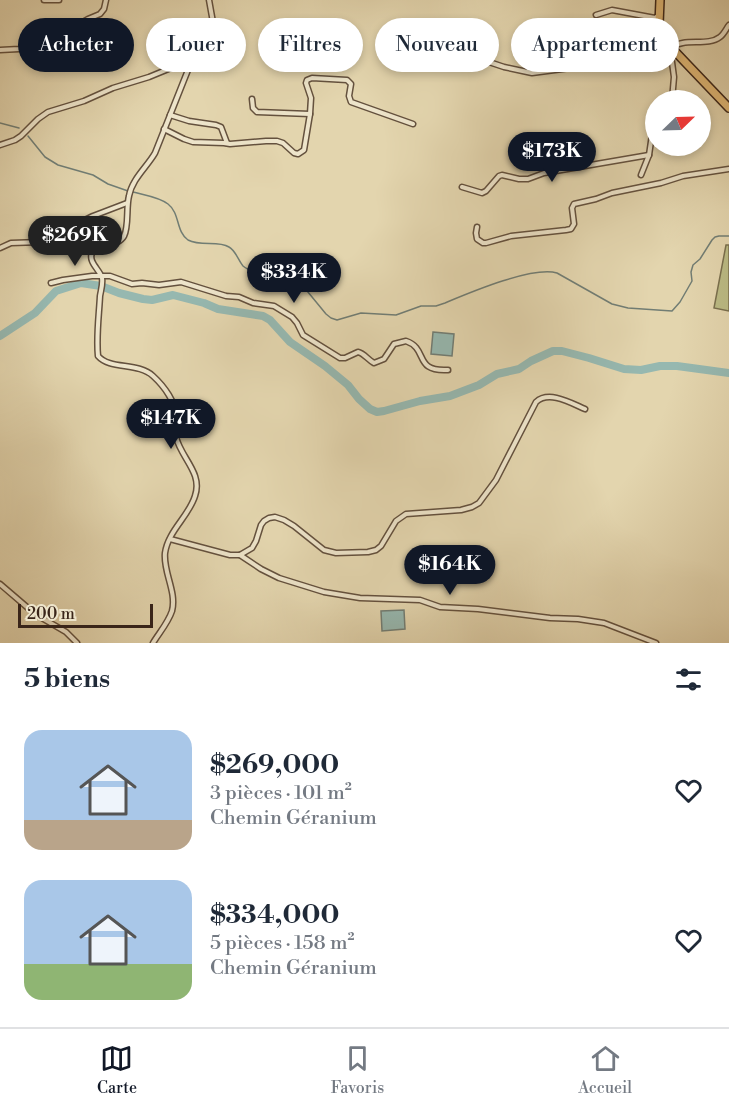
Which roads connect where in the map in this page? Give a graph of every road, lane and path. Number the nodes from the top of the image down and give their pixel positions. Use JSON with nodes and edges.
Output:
{"nodes":[{"id":1,"x":44,"y":0,"type":"edge"},
{"id":2,"x":59,"y":0,"type":"edge"},
{"id":3,"x":106,"y":0,"type":"edge"},
{"id":4,"x":208,"y":0,"type":"edge"},
{"id":5,"x":660,"y":0,"type":"edge"},
{"id":6,"x":597,"y":15,"type":"dead end"},
{"id":7,"x":657,"y":17,"type":"junction"},
{"id":8,"x":212,"y":18,"type":"edge"},
{"id":9,"x":729,"y":25,"type":"edge"},
{"id":10,"x":679,"y":44,"type":"edge"},
{"id":11,"x":0,"y":50,"type":"edge"},
{"id":12,"x":679,"y":56,"type":"edge"},
{"id":13,"x":499,"y":65,"type":"edge"},
{"id":14,"x":161,"y":72,"type":"edge"},
{"id":15,"x":187,"y":72,"type":"edge"},
{"id":16,"x":673,"y":72,"type":"edge"},
{"id":17,"x":673,"y":90,"type":"edge"},
{"id":18,"x":252,"y":99,"type":"dead end"},
{"id":19,"x":729,"y":108,"type":"edge"},
{"id":20,"x":310,"y":114,"type":"junction"},
{"id":21,"x":170,"y":115,"type":"junction"},
{"id":22,"x":413,"y":124,"type":"dead end"},
{"id":23,"x":164,"y":129,"type":"junction"},
{"id":24,"x":227,"y":143,"type":"junction"},
{"id":25,"x":0,"y":145,"type":"edge"},
{"id":26,"x":645,"y":156,"type":"edge"},
{"id":27,"x":649,"y":156,"type":"edge"},
{"id":28,"x":729,"y":169,"type":"edge"},
{"id":29,"x":641,"y":175,"type":"dead end"},
{"id":30,"x":462,"y":187,"type":"dead end"},
{"id":31,"x":128,"y":203,"type":"junction"},
{"id":32,"x":477,"y":227,"type":"dead end"},
{"id":33,"x":0,"y":248,"type":"edge"},
{"id":34,"x":102,"y":276,"type":"junction"},
{"id":35,"x":51,"y":284,"type":"dead end"},
{"id":36,"x":448,"y":370,"type":"dead end"},
{"id":37,"x":585,"y":409,"type":"dead end"},
{"id":38,"x":170,"y":539,"type":"junction"},
{"id":39,"x":240,"y":555,"type":"junction"},
{"id":40,"x":0,"y":584,"type":"edge"},
{"id":41,"x":77,"y":643,"type":"edge"},
{"id":42,"x":153,"y":643,"type":"edge"},
{"id":43,"x":656,"y":643,"type":"edge"}],
"edges":[{"from":1,"to":2,"type":"street"},
{"from":3,"to":11,"type":"street"},
{"from":4,"to":8,"type":"street"},
{"from":5,"to":7,"type":"main road"},
{"from":6,"to":7,"type":"street"},
{"from":7,"to":13,"type":"street"},
{"from":9,"to":10,"type":"street"},
{"from":12,"to":19,"type":"main road"},
{"from":14,"to":25,"type":"street"},
{"from":15,"to":21,"type":"street"},
{"from":16,"to":17,"type":"street"},
{"from":18,"to":20,"type":"street"},
{"from":20,"to":22,"type":"street"},
{"from":20,"to":24,"type":"street"},
{"from":21,"to":23,"type":"street"},
{"from":21,"to":24,"type":"street"},
{"from":23,"to":24,"type":"street"},
{"from":23,"to":31,"type":"street"},
{"from":26,"to":30,"type":"street"},
{"from":27,"to":29,"type":"street"},
{"from":28,"to":32,"type":"street"},
{"from":31,"to":33,"type":"street"},
{"from":31,"to":34,"type":"street"},
{"from":34,"to":35,"type":"street"},
{"from":34,"to":36,"type":"street"},
{"from":34,"to":38,"type":"street"},
{"from":37,"to":39,"type":"street"},
{"from":38,"to":39,"type":"street"},
{"from":38,"to":42,"type":"street"},
{"from":39,"to":43,"type":"street"},
{"from":40,"to":41,"type":"street"}]}
